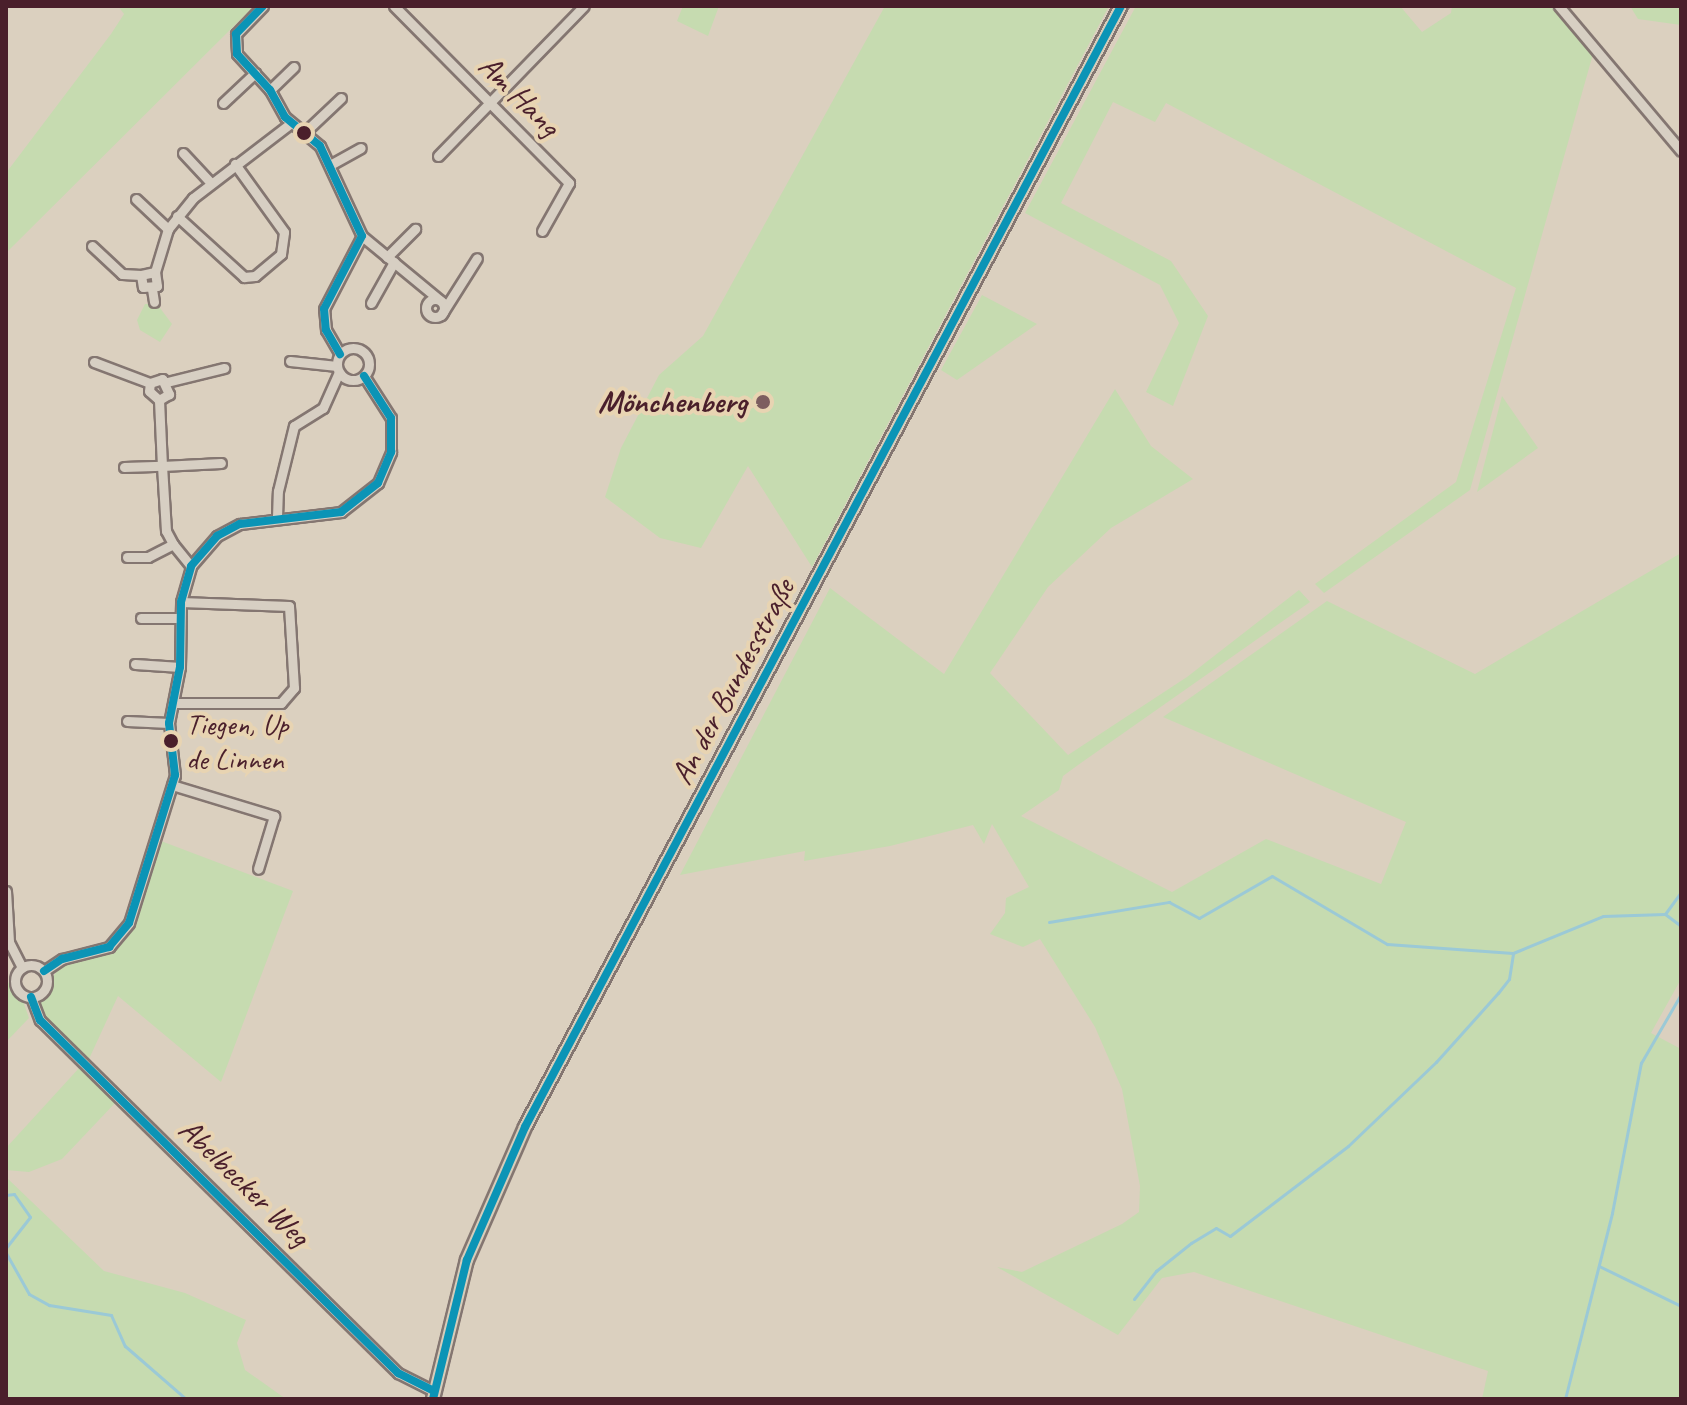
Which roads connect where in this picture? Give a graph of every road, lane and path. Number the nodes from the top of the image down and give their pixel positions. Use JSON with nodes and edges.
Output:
{"nodes":[{"id":1,"x":263,"y":6,"type":"edge"},
{"id":2,"x":394,"y":6,"type":"edge"},
{"id":3,"x":584,"y":6,"type":"edge"},
{"id":4,"x":1121,"y":6,"type":"edge"},
{"id":5,"x":1559,"y":6,"type":"edge"},
{"id":6,"x":294,"y":67,"type":"dead end"},
{"id":7,"x":255,"y":73,"type":"junction"},
{"id":8,"x":270,"y":90,"type":"junction"},
{"id":9,"x":341,"y":98,"type":"dead end"},
{"id":10,"x":223,"y":103,"type":"dead end"},
{"id":11,"x":490,"y":103,"type":"junction"},
{"id":12,"x":291,"y":123,"type":"junction"},
{"id":13,"x":306,"y":131,"type":"junction"},
{"id":14,"x":361,"y":148,"type":"dead end"},
{"id":15,"x":1681,"y":151,"type":"edge"},
{"id":16,"x":183,"y":153,"type":"dead end"},
{"id":17,"x":438,"y":156,"type":"dead end"},
{"id":18,"x":235,"y":164,"type":"junction"},
{"id":19,"x":330,"y":165,"type":"junction"},
{"id":20,"x":210,"y":182,"type":"junction"},
{"id":21,"x":136,"y":199,"type":"dead end"},
{"id":22,"x":177,"y":216,"type":"junction"},
{"id":23,"x":168,"y":229,"type":"junction"},
{"id":24,"x":415,"y":229,"type":"dead end"},
{"id":25,"x":542,"y":231,"type":"dead end"},
{"id":26,"x":362,"y":236,"type":"junction"},
{"id":27,"x":92,"y":246,"type":"dead end"},
{"id":28,"x":477,"y":258,"type":"dead end"},
{"id":29,"x":390,"y":260,"type":"junction"},
{"id":30,"x":155,"y":272,"type":"junction"},
{"id":31,"x":141,"y":275,"type":"junction"},
{"id":32,"x":152,"y":289,"type":"junction"},
{"id":33,"x":154,"y":302,"type":"dead end"},
{"id":34,"x":442,"y":302,"type":"junction"},
{"id":35,"x":371,"y":303,"type":"dead end"},
{"id":36,"x":441,"y":315,"type":"junction"},
{"id":37,"x":340,"y":354,"type":"junction"},
{"id":38,"x":290,"y":361,"type":"dead end"},
{"id":39,"x":94,"y":362,"type":"dead end"},
{"id":40,"x":224,"y":368,"type":"dead end"},
{"id":41,"x":338,"y":369,"type":"junction"},
{"id":42,"x":364,"y":376,"type":"junction"},
{"id":43,"x":167,"y":382,"type":"junction"},
{"id":44,"x":150,"y":383,"type":"junction"},
{"id":45,"x":159,"y":400,"type":"junction"},
{"id":46,"x":221,"y":463,"type":"dead end"},
{"id":47,"x":162,"y":466,"type":"junction"},
{"id":48,"x":124,"y":467,"type":"dead end"},
{"id":49,"x":277,"y":517,"type":"junction"},
{"id":50,"x":173,"y":544,"type":"junction"},
{"id":51,"x":127,"y":557,"type":"dead end"},
{"id":52,"x":191,"y":566,"type":"junction"},
{"id":53,"x":181,"y":602,"type":"junction"},
{"id":54,"x":141,"y":618,"type":"dead end"},
{"id":55,"x":179,"y":618,"type":"junction"},
{"id":56,"x":135,"y":664,"type":"dead end"},
{"id":57,"x":180,"y":667,"type":"junction"},
{"id":58,"x":176,"y":703,"type":"junction"},
{"id":59,"x":127,"y":721,"type":"dead end"},
{"id":60,"x":169,"y":723,"type":"junction"},
{"id":61,"x":172,"y":785,"type":"junction"},
{"id":62,"x":258,"y":869,"type":"dead end"},
{"id":63,"x":6,"y":891,"type":"edge"},
{"id":64,"x":22,"y":967,"type":"junction"},
{"id":65,"x":44,"y":971,"type":"junction"},
{"id":66,"x":10,"y":980,"type":"edge"},
{"id":67,"x":31,"y":997,"type":"junction"},
{"id":68,"x":434,"y":1395,"type":"edge"}],
"edges":[{"from":1,"to":7,"type":"street"},
{"from":2,"to":11,"type":"street","name":"Am Hang"},
{"from":3,"to":11,"type":"street"},
{"from":4,"to":68,"type":"main road","name":"An der Bundesstraße"},
{"from":5,"to":15,"type":"street"},
{"from":6,"to":8,"type":"street"},
{"from":7,"to":8,"type":"street"},
{"from":7,"to":10,"type":"street"},
{"from":8,"to":12,"type":"street"},
{"from":9,"to":13,"type":"street"},
{"from":11,"to":17,"type":"street"},
{"from":11,"to":25,"type":"street","name":"Am Hang"},
{"from":12,"to":13,"type":"street"},
{"from":12,"to":18,"type":"street"},
{"from":13,"to":19,"type":"street"},
{"from":14,"to":19,"type":"street"},
{"from":16,"to":20,"type":"street"},
{"from":18,"to":20,"type":"street"},
{"from":18,"to":22,"type":"street"},
{"from":19,"to":26,"type":"street"},
{"from":20,"to":22,"type":"street"},
{"from":21,"to":23,"type":"street"},
{"from":22,"to":23,"type":"street"},
{"from":23,"to":30,"type":"street"},
{"from":24,"to":29,"type":"street"},
{"from":26,"to":29,"type":"street"},
{"from":26,"to":37,"type":"street"},
{"from":27,"to":31,"type":"street"},
{"from":28,"to":36,"type":"street"},
{"from":29,"to":34,"type":"street"},
{"from":29,"to":35,"type":"street"},
{"from":30,"to":31,"type":"street"},
{"from":30,"to":32,"type":"street"},
{"from":31,"to":32,"type":"street"},
{"from":32,"to":33,"type":"street"},
{"from":34,"to":36,"type":"street"},
{"from":34,"to":36,"type":"street"},
{"from":37,"to":41,"type":"street"},
{"from":37,"to":42,"type":"street"},
{"from":38,"to":41,"type":"street"},
{"from":39,"to":44,"type":"street"},
{"from":40,"to":43,"type":"street"},
{"from":41,"to":42,"type":"street"},
{"from":41,"to":49,"type":"street"},
{"from":42,"to":49,"type":"street"},
{"from":43,"to":44,"type":"street"},
{"from":43,"to":45,"type":"street"},
{"from":44,"to":45,"type":"street"},
{"from":45,"to":47,"type":"street"},
{"from":46,"to":47,"type":"street"},
{"from":47,"to":48,"type":"street"},
{"from":47,"to":50,"type":"street"},
{"from":49,"to":52,"type":"street"},
{"from":50,"to":51,"type":"street"},
{"from":50,"to":52,"type":"street"},
{"from":52,"to":53,"type":"street"},
{"from":53,"to":55,"type":"street"},
{"from":53,"to":58,"type":"street"},
{"from":54,"to":55,"type":"street"},
{"from":55,"to":57,"type":"street"},
{"from":56,"to":57,"type":"street"},
{"from":57,"to":58,"type":"street"},
{"from":58,"to":60,"type":"street"},
{"from":59,"to":60,"type":"street"},
{"from":60,"to":61,"type":"street"},
{"from":61,"to":62,"type":"street"},
{"from":61,"to":65,"type":"street"},
{"from":63,"to":64,"type":"street"},
{"from":64,"to":65,"type":"street"},
{"from":64,"to":66,"type":"street","name":"Abelbecker Weg"},
{"from":65,"to":67,"type":"street"},
{"from":66,"to":67,"type":"street","name":"Abelbecker Weg"},
{"from":67,"to":68,"type":"street","name":"Abelbecker Weg"}]}
